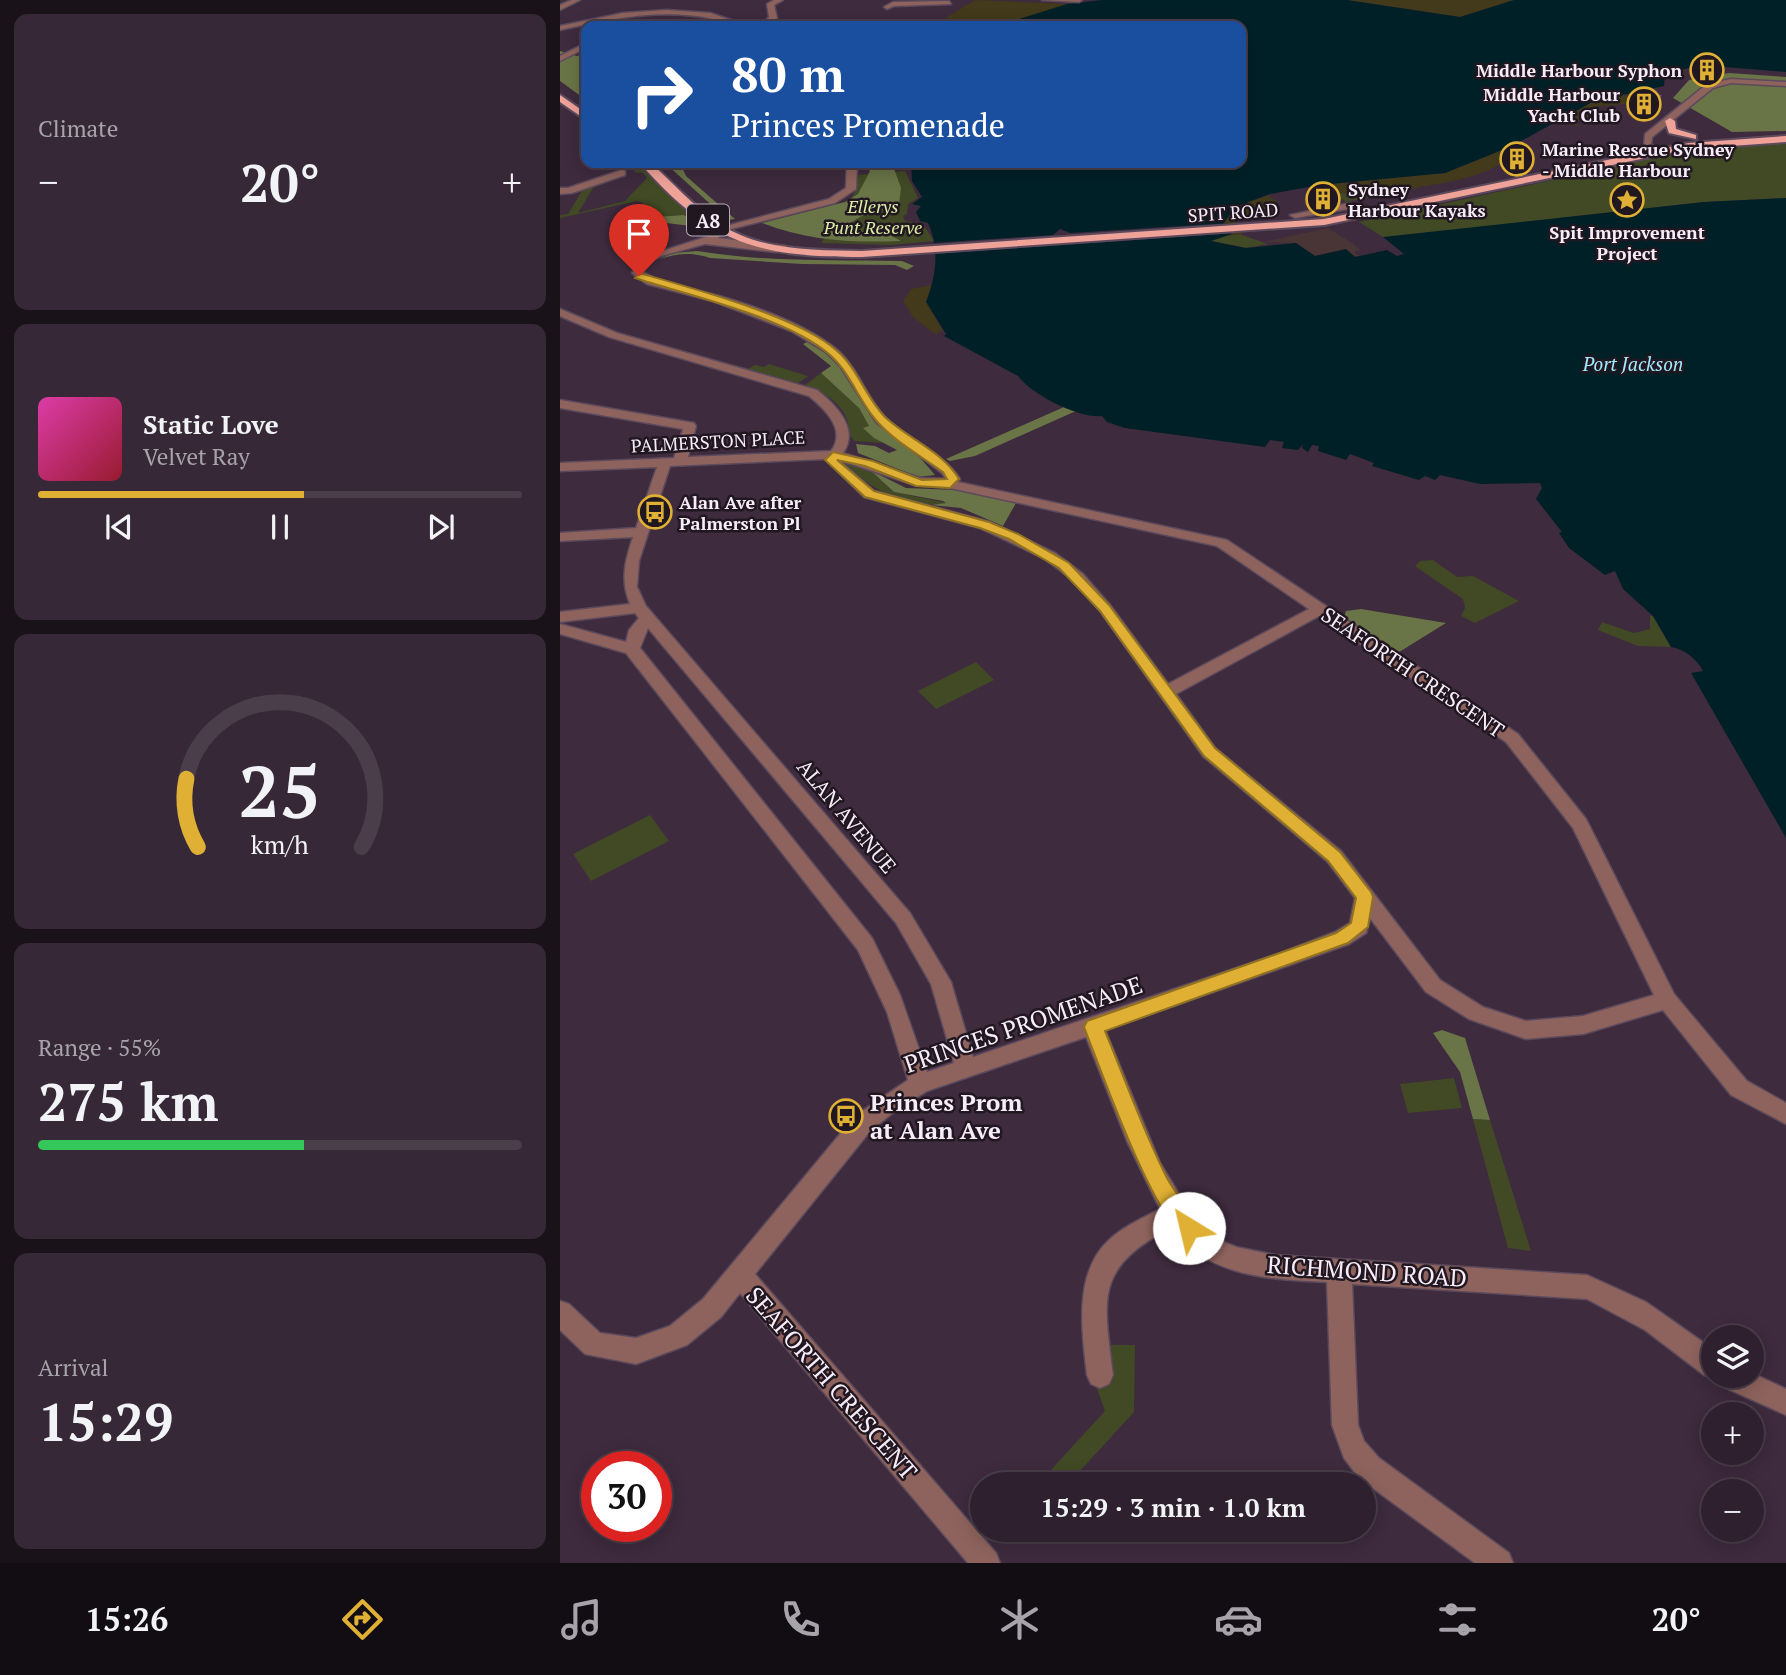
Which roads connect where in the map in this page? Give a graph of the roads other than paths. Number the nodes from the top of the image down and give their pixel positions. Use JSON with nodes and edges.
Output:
{"nodes":[{"id":1,"x":577,"y":0,"type":"edge"},
{"id":2,"x":689,"y":0,"type":"edge"},
{"id":3,"x":780,"y":0,"type":"edge"},
{"id":4,"x":958,"y":0,"type":"edge"},
{"id":5,"x":1045,"y":0,"type":"edge"},
{"id":6,"x":1079,"y":0,"type":"edge"},
{"id":7,"x":1088,"y":0,"type":"edge"},
{"id":8,"x":949,"y":3,"type":"junction"},
{"id":9,"x":887,"y":8,"type":"dead end"},
{"id":10,"x":560,"y":9,"type":"edge"},
{"id":11,"x":720,"y":9,"type":"dead end"},
{"id":12,"x":682,"y":10,"type":"dead end"},
{"id":13,"x":704,"y":10,"type":"dead end"},
{"id":14,"x":936,"y":13,"type":"dead end"},
{"id":15,"x":595,"y":21,"type":"edge"},
{"id":16,"x":730,"y":21,"type":"edge"},
{"id":17,"x":769,"y":21,"type":"edge"},
{"id":18,"x":581,"y":24,"type":"edge"},
{"id":19,"x":560,"y":28,"type":"edge"},
{"id":20,"x":581,"y":48,"type":"edge"},
{"id":21,"x":560,"y":59,"type":"edge"},
{"id":22,"x":1786,"y":84,"type":"edge"},
{"id":23,"x":560,"y":88,"type":"edge"},
{"id":24,"x":560,"y":98,"type":"edge"},
{"id":25,"x":581,"y":103,"type":"edge"},
{"id":26,"x":1679,"y":108,"type":"junction"},
{"id":27,"x":581,"y":113,"type":"edge"},
{"id":28,"x":1670,"y":118,"type":"junction"},
{"id":29,"x":1693,"y":137,"type":"junction"},
{"id":30,"x":1786,"y":137,"type":"edge"},
{"id":31,"x":1656,"y":148,"type":"junction"},
{"id":32,"x":651,"y":168,"type":"edge"},
{"id":33,"x":664,"y":168,"type":"edge"},
{"id":34,"x":852,"y":168,"type":"edge"},
{"id":35,"x":622,"y":173,"type":"dead end"},
{"id":36,"x":560,"y":191,"type":"edge"},
{"id":37,"x":1350,"y":206,"type":"dead end"},
{"id":38,"x":1295,"y":215,"type":"dead end"},
{"id":39,"x":725,"y":227,"type":"junction"},
{"id":40,"x":705,"y":241,"type":"junction"},
{"id":41,"x":786,"y":249,"type":"junction"},
{"id":42,"x":921,"y":249,"type":"junction"},
{"id":43,"x":560,"y":312,"type":"edge"},
{"id":44,"x":560,"y":404,"type":"edge"},
{"id":45,"x":833,"y":455,"type":"junction"},
{"id":46,"x":672,"y":462,"type":"junction"},
{"id":47,"x":560,"y":467,"type":"edge"},
{"id":48,"x":951,"y":482,"type":"junction"},
{"id":49,"x":640,"y":532,"type":"junction"},
{"id":50,"x":560,"y":537,"type":"edge"},
{"id":51,"x":1320,"y":609,"type":"junction"},
{"id":52,"x":643,"y":613,"type":"junction"},
{"id":53,"x":560,"y":617,"type":"edge"},
{"id":54,"x":560,"y":629,"type":"edge"},
{"id":55,"x":632,"y":649,"type":"junction"},
{"id":56,"x":1167,"y":692,"type":"junction"},
{"id":57,"x":1364,"y":897,"type":"junction"},
{"id":58,"x":1667,"y":1000,"type":"junction"},
{"id":59,"x":1093,"y":1027,"type":"junction"},
{"id":60,"x":966,"y":1069,"type":"junction"},
{"id":61,"x":920,"y":1084,"type":"junction"},
{"id":62,"x":1786,"y":1114,"type":"edge"},
{"id":63,"x":1176,"y":1213,"type":"junction"},
{"id":64,"x":1339,"y":1270,"type":"junction"},
{"id":65,"x":740,"y":1275,"type":"junction"},
{"id":66,"x":560,"y":1313,"type":"edge"},
{"id":67,"x":1701,"y":1356,"type":"edge"},
{"id":68,"x":1100,"y":1375,"type":"dead end"},
{"id":69,"x":1755,"y":1388,"type":"edge"},
{"id":70,"x":1786,"y":1402,"type":"edge"},
{"id":71,"x":986,"y":1563,"type":"edge"},
{"id":72,"x":1499,"y":1563,"type":"edge"}],
"edges":[{"from":1,"to":10,"type":"street"},
{"from":2,"to":12,"type":"street"},
{"from":3,"to":17,"type":"street"},
{"from":4,"to":8,"type":"street"},
{"from":5,"to":6,"type":"street"},
{"from":6,"to":7,"type":"street"},
{"from":8,"to":9,"type":"street"},
{"from":8,"to":14,"type":"street"},
{"from":11,"to":13,"type":"street"},
{"from":15,"to":16,"type":"street"},
{"from":18,"to":19,"type":"street"},
{"from":20,"to":21,"type":"street"},
{"from":22,"to":26,"type":"street"},
{"from":23,"to":25,"type":"highway"},
{"from":24,"to":27,"type":"highway"},
{"from":26,"to":28,"type":"street"},
{"from":26,"to":28,"type":"street"},
{"from":28,"to":29,"type":"highway"},
{"from":28,"to":31,"type":"street"},
{"from":29,"to":30,"type":"highway","name":"SPIT ROAD","number":"A8"},
{"from":29,"to":31,"type":"highway","name":"SPIT ROAD","number":"A8"},
{"from":30,"to":31,"type":"highway","name":"SPIT ROAD","number":"A8"},
{"from":31,"to":42,"type":"highway","name":"SPIT ROAD","number":"A8"},
{"from":32,"to":39,"type":"highway","number":"A8"},
{"from":33,"to":39,"type":"highway","number":"A8"},
{"from":34,"to":39,"type":"street"},
{"from":35,"to":36,"type":"street"},
{"from":37,"to":38,"type":"street"},
{"from":39,"to":40,"type":"street"},
{"from":39,"to":41,"type":"highway","number":"A8"},
{"from":39,"to":42,"type":"highway","number":"A8"},
{"from":40,"to":41,"type":"street"},
{"from":40,"to":48,"type":"street"},
{"from":41,"to":42,"type":"highway","name":"SPIT ROAD","number":"A8"},
{"from":43,"to":45,"type":"street"},
{"from":44,"to":46,"type":"street","name":"ALAN AVENUE"},
{"from":45,"to":46,"type":"street","name":"PALMERSTON PLACE"},
{"from":45,"to":48,"type":"street","name":"PALMERSTON PLACE"},
{"from":45,"to":56,"type":"street"},
{"from":46,"to":47,"type":"street","name":"PALMERSTON PLACE"},
{"from":46,"to":49,"type":"street","name":"ALAN AVENUE"},
{"from":48,"to":51,"type":"street","name":"SEAFORTH CRESCENT"},
{"from":49,"to":50,"type":"street"},
{"from":49,"to":52,"type":"street","name":"ALAN AVENUE"},
{"from":51,"to":56,"type":"street"},
{"from":51,"to":58,"type":"street","name":"SEAFORTH CRESCENT"},
{"from":52,"to":53,"type":"street"},
{"from":52,"to":55,"type":"street"},
{"from":52,"to":60,"type":"street","name":"ALAN AVENUE"},
{"from":54,"to":55,"type":"street"},
{"from":55,"to":61,"type":"street"},
{"from":56,"to":57,"type":"street"},
{"from":57,"to":58,"type":"street"},
{"from":57,"to":59,"type":"street","name":"PRINCES PROMENADE"},
{"from":58,"to":62,"type":"street","name":"SEAFORTH CRESCENT"},
{"from":59,"to":60,"type":"street","name":"PRINCES PROMENADE"},
{"from":59,"to":63,"type":"street","name":"RICHMOND ROAD"},
{"from":60,"to":61,"type":"street","name":"PRINCES PROMENADE"},
{"from":61,"to":65,"type":"street","name":"PRINCES PROMENADE"},
{"from":63,"to":64,"type":"street","name":"RICHMOND ROAD"},
{"from":63,"to":68,"type":"street"},
{"from":64,"to":67,"type":"street","name":"RICHMOND ROAD"},
{"from":64,"to":72,"type":"street"},
{"from":65,"to":66,"type":"street","name":"SEAFORTH CRESCENT"},
{"from":65,"to":71,"type":"street","name":"SEAFORTH CRESCENT"},
{"from":69,"to":70,"type":"street"}]}
